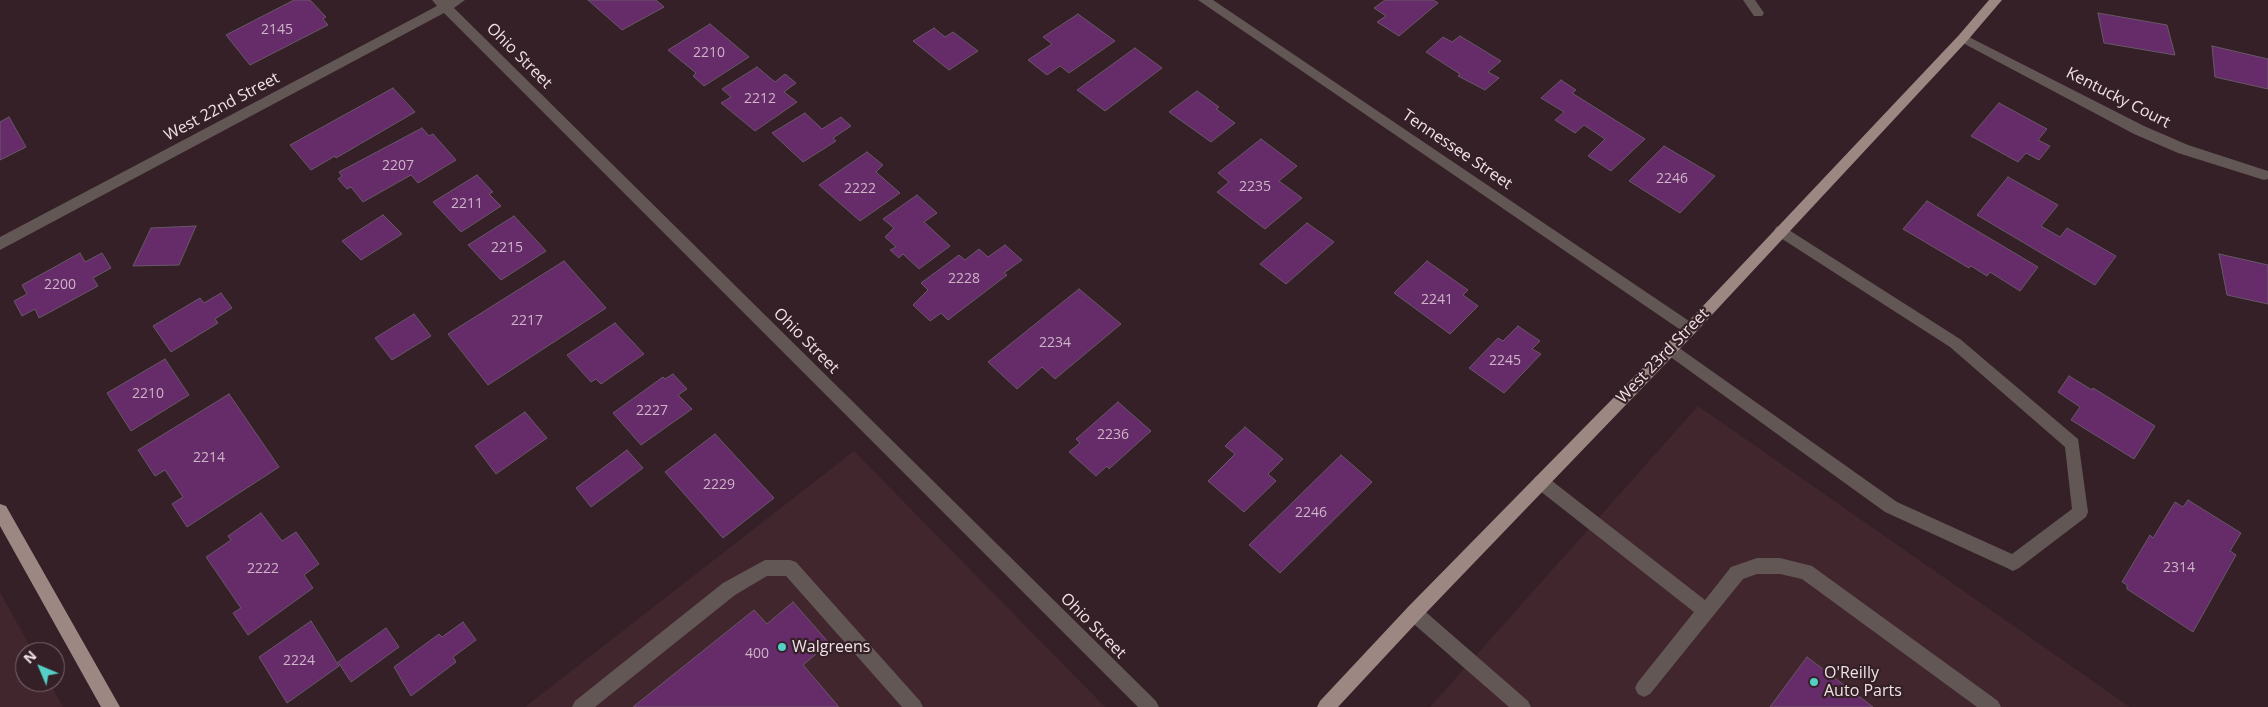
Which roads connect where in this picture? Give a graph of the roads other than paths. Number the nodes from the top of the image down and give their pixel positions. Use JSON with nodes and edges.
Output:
{"nodes":[{"id":1,"x":460,"y":0,"type":"edge"},
{"id":2,"x":1204,"y":0,"type":"edge"},
{"id":3,"x":1749,"y":0,"type":"edge"},
{"id":4,"x":1996,"y":0,"type":"edge"},
{"id":5,"x":442,"y":4,"type":"edge"},
{"id":6,"x":1758,"y":13,"type":"dead end"},
{"id":7,"x":1963,"y":38,"type":"junction"},
{"id":8,"x":2264,"y":175,"type":"dead end"},
{"id":9,"x":1781,"y":232,"type":"junction"},
{"id":10,"x":0,"y":244,"type":"edge"},
{"id":11,"x":1690,"y":329,"type":"junction"},
{"id":12,"x":1670,"y":349,"type":"junction"},
{"id":13,"x":1541,"y":482,"type":"junction"},
{"id":14,"x":0,"y":511,"type":"edge"},
{"id":15,"x":1706,"y":611,"type":"junction"},
{"id":16,"x":1414,"y":612,"type":"junction"},
{"id":17,"x":1644,"y":688,"type":"dead end"},
{"id":18,"x":111,"y":707,"type":"edge"},
{"id":19,"x":580,"y":707,"type":"edge"},
{"id":20,"x":914,"y":707,"type":"edge"},
{"id":21,"x":1150,"y":707,"type":"edge"},
{"id":22,"x":1326,"y":707,"type":"edge"},
{"id":23,"x":1522,"y":707,"type":"edge"},
{"id":24,"x":1992,"y":707,"type":"edge"}],
"edges":[{"from":1,"to":5,"type":"street","name":"West 22nd Street"},
{"from":2,"to":11,"type":"street","name":"Tennessee Street"},
{"from":3,"to":6,"type":"street"},
{"from":4,"to":7,"type":"main road","name":"West 23rd Street"},
{"from":5,"to":10,"type":"street","name":"West 22nd Street"},
{"from":5,"to":21,"type":"street","name":"Ohio Street"},
{"from":7,"to":8,"type":"street","name":"Kentucky Court"},
{"from":7,"to":9,"type":"main road","name":"West 23rd Street"},
{"from":9,"to":11,"type":"main road","name":"West 23rd Street"},
{"from":9,"to":12,"type":"street"},
{"from":11,"to":12,"type":"main road","name":"West 23rd Street"},
{"from":12,"to":13,"type":"main road","name":"West 23rd Street"},
{"from":13,"to":15,"type":"street"},
{"from":13,"to":16,"type":"main road","name":"West 23rd Street"},
{"from":14,"to":18,"type":"main road"},
{"from":15,"to":17,"type":"street"},
{"from":15,"to":24,"type":"street"},
{"from":16,"to":22,"type":"main road","name":"West 23rd Street"},
{"from":16,"to":23,"type":"street"},
{"from":19,"to":20,"type":"street"}]}
